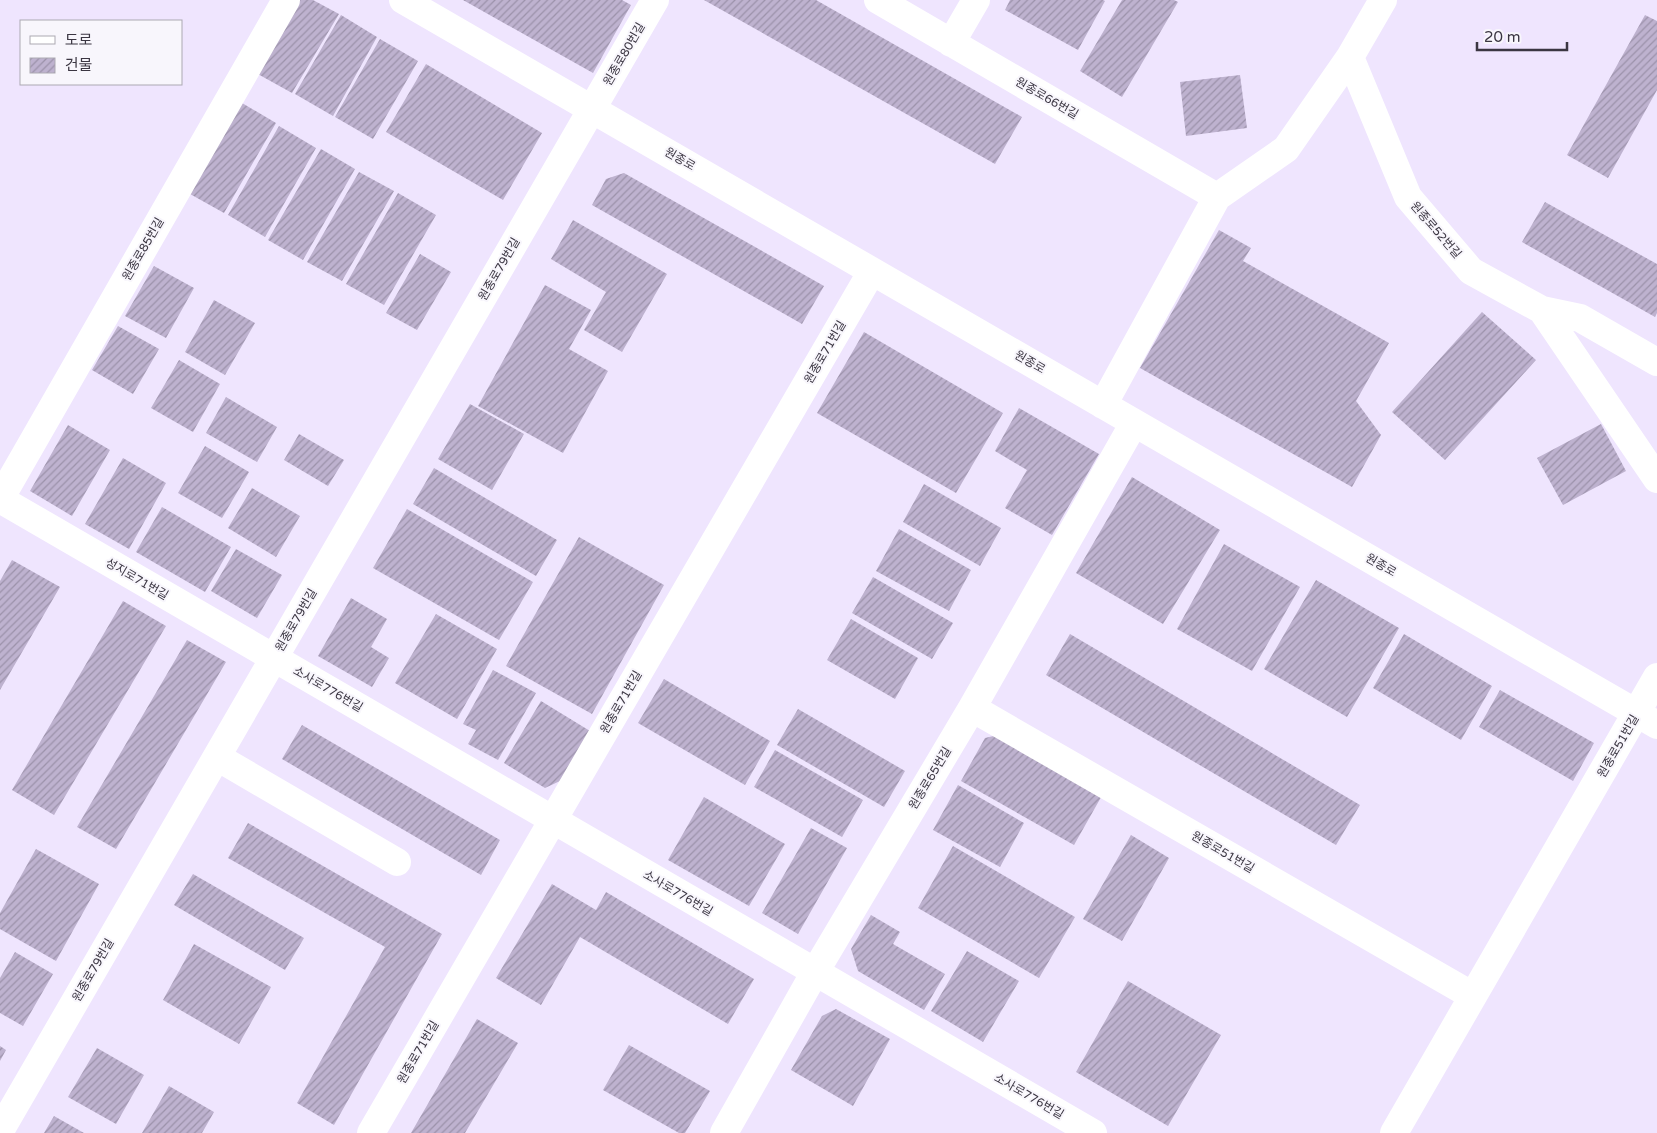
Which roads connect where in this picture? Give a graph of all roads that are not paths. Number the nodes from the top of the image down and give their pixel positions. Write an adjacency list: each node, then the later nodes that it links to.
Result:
1 (286, 0): 17 (street, 원종로85번길)
2 (403, 0): 9 (street, 원종로)
3 (655, 0): 9 (street, 원종로80번길)
4 (878, 0): 7 (street, 원종로66번길)
5 (976, 0): 7 (street)
6 (1383, 0): 8 (street)
7 (951, 43): 10 (street, 원종로66번길)
8 (1350, 58): 10 (street); 12 (street, 원종로52번길)
9 (592, 109): 11 (street, 원종로); 18 (street, 원종로79번길)
10 (1217, 196): 14 (street)
11 (872, 271): 14 (street, 원종로); 23 (street, 원종로71번길)
12 (1542, 310): 13 (street, 원종로52번길); 16 (street, 원종로52번길)
13 (1657, 362)
14 (1103, 405): 15 (street, 원종로)
15 (1134, 423): 20 (street, 원종로65번길); 21 (street, 원종로)
16 (1657, 479)
17 (0, 499): 18 (street, 성지로71번길)
18 (274, 658): 22 (street, 원종로79번길); 23 (street, 소사로776번길)
19 (1657, 677): 21 (street, 원종로51번길)
20 (972, 708): 25 (street, 원종로65번길); 26 (street, 원종로51번길)
21 (1647, 719): 26 (street, 원종로51번길)
22 (217, 757): 24 (street); 27 (street, 원종로79번길)
23 (553, 820): 25 (street, 소사로776번길); 29 (street, 원종로71번길)
24 (398, 862)
25 (815, 972): 28 (street, 소사로776번길); 30 (street, 원종로65번길)
26 (1473, 996): 31 (street, 원종로51번길)
27 (0, 1131)
28 (1085, 1131)
29 (371, 1133)
30 (724, 1133)
31 (1394, 1133)

